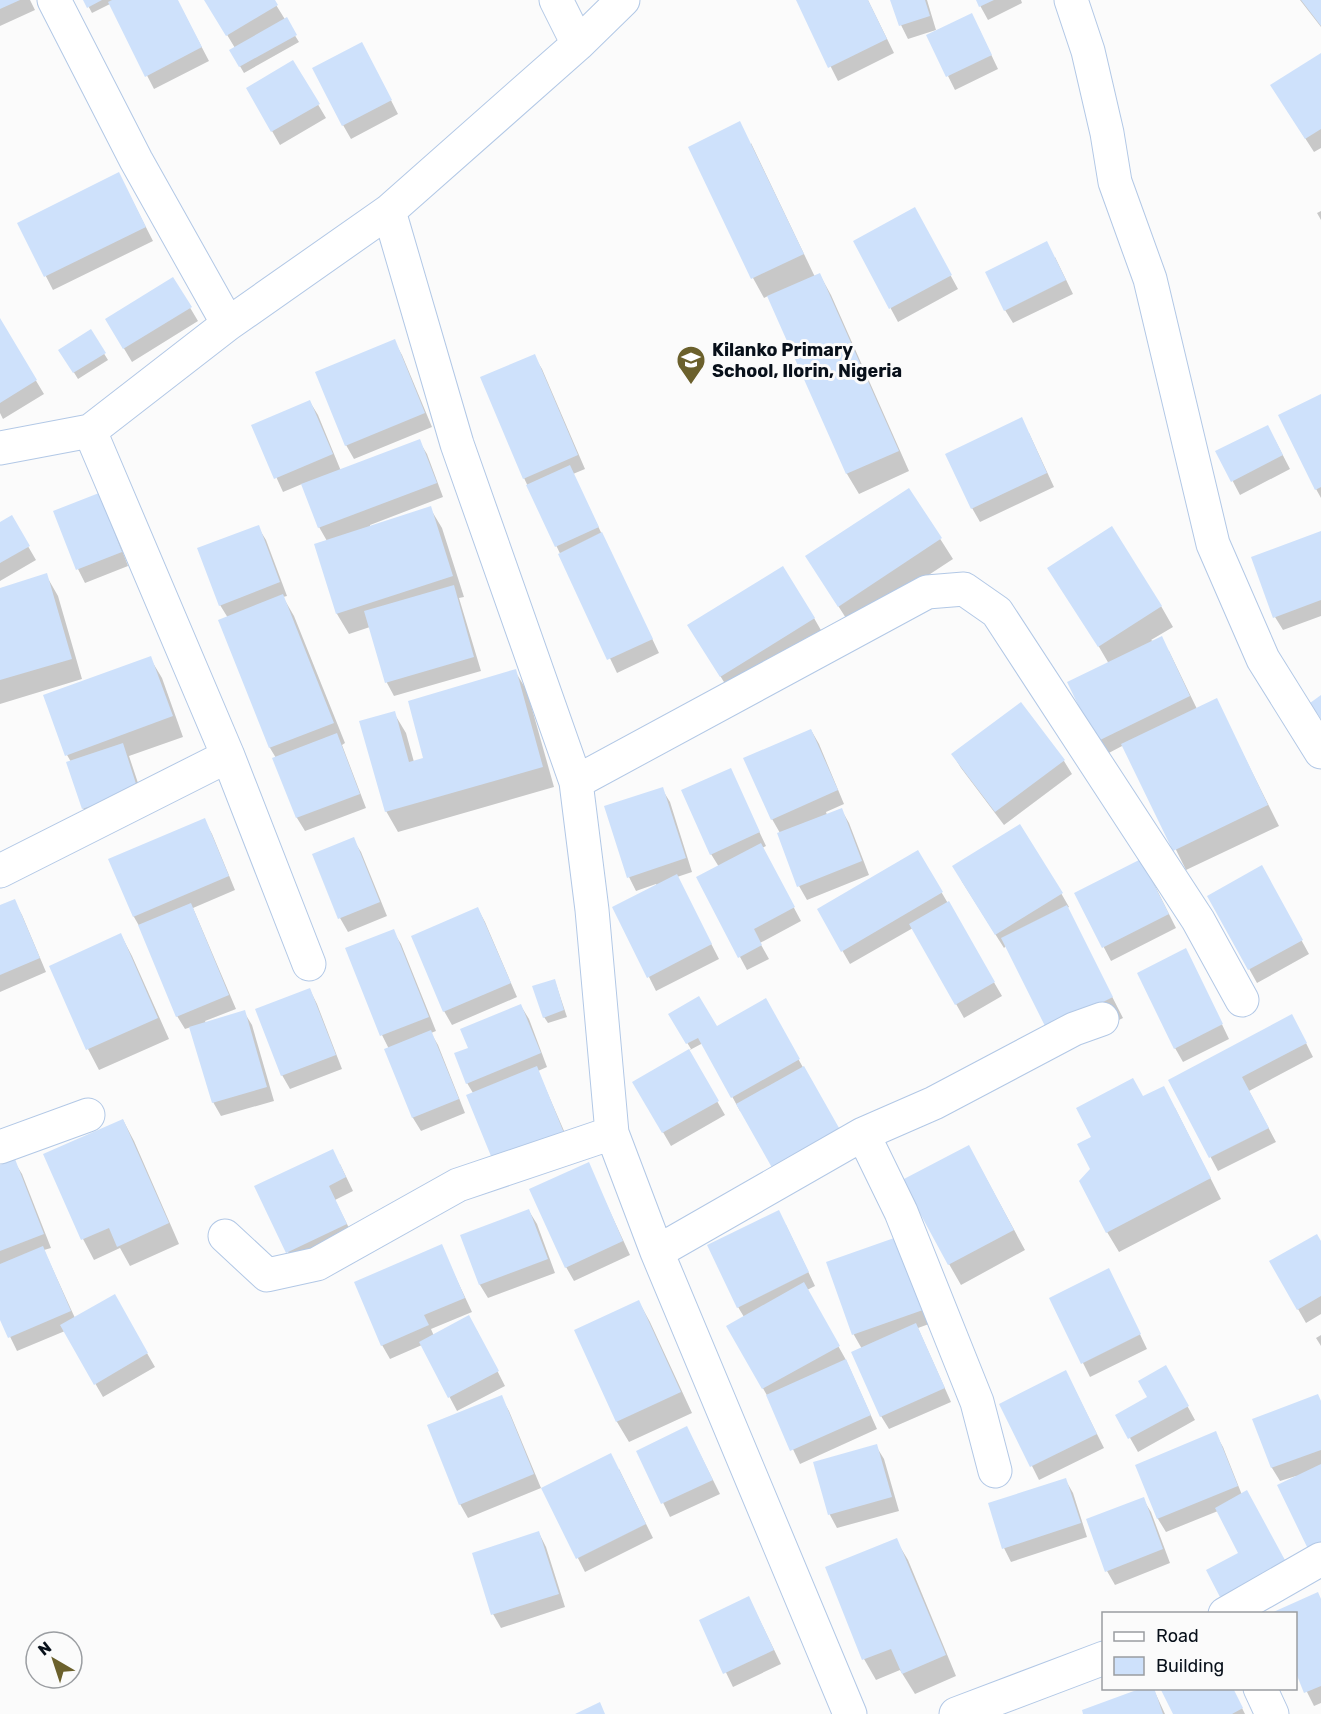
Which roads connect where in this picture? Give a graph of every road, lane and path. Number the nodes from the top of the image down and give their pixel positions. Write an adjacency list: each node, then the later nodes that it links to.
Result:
1 (54, 0): 7 (street)
2 (556, 0): 5 (street)
3 (623, 0): 5 (street)
4 (1071, 0): 10 (street)
5 (578, 44): 6 (street)
6 (389, 211): 7 (street); 12 (street)
7 (228, 324): 8 (street)
8 (90, 431): 9 (street); 11 (street)
9 (0, 448)
10 (1321, 752)
11 (228, 756): 13 (street); 14 (street)
12 (576, 782): 15 (street); 18 (street)
13 (0, 871)
14 (309, 964)
15 (1242, 1000)
16 (1102, 1019): 19 (street)
17 (88, 1115): 20 (street)
18 (612, 1133): 21 (street); 22 (street)
19 (863, 1134): 22 (street); 23 (street)
20 (0, 1147)
21 (225, 1236)
22 (657, 1252): 28 (street)
23 (995, 1471)
24 (1321, 1559): 25 (street)
25 (1228, 1612)
26 (1102, 1659): 29 (street)
27 (1260, 1690): 30 (street)
28 (850, 1714)
29 (956, 1714)
30 (1272, 1714)

